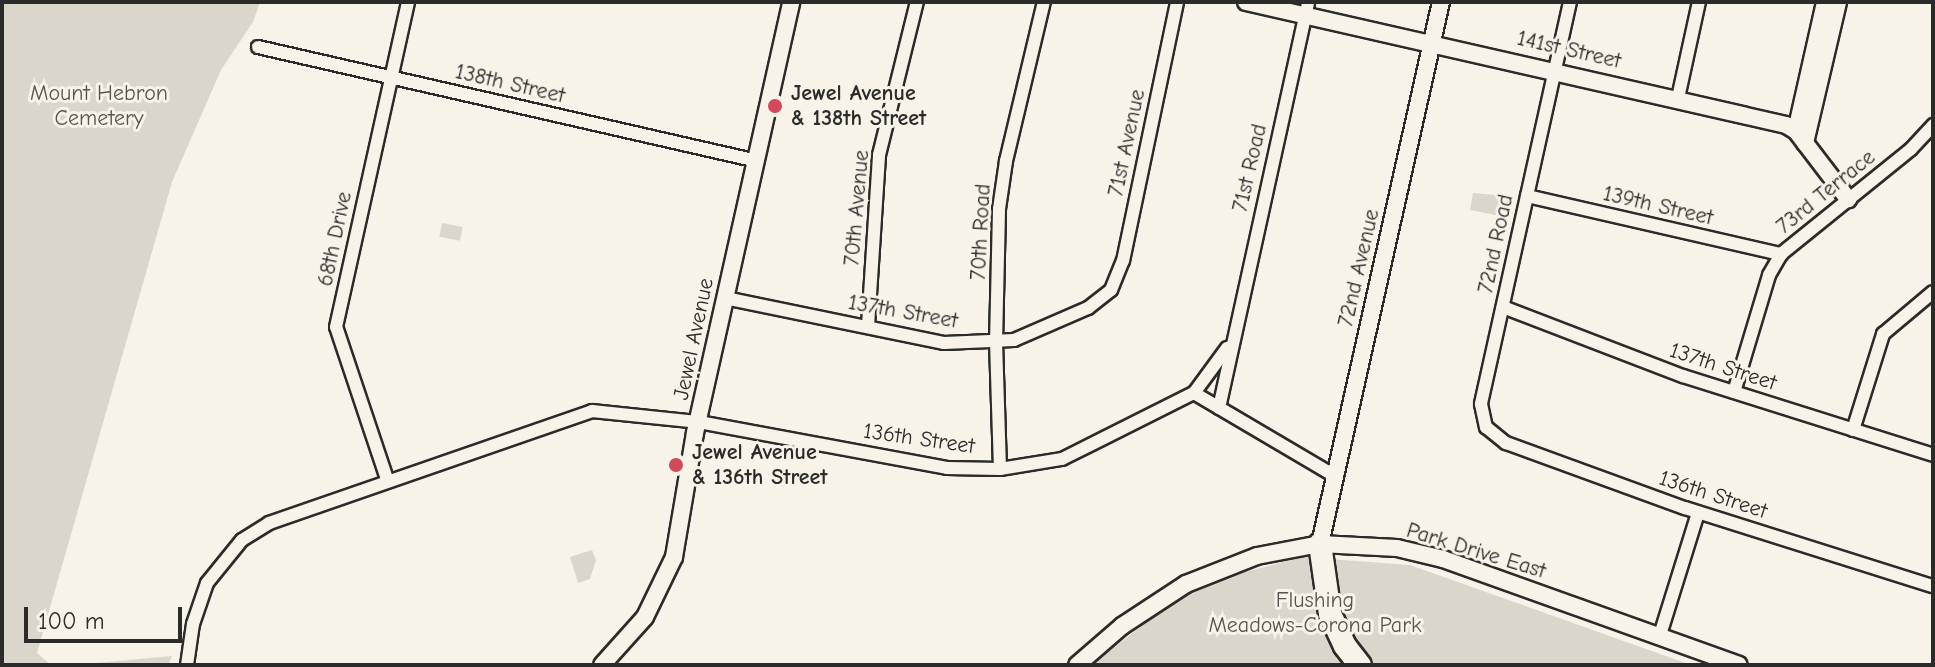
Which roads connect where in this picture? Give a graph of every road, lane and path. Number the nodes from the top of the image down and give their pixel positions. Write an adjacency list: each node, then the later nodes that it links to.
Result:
1 (408, 2): 16 (street, 68th Drive)
2 (791, 2): 20 (street, Jewel Avenue)
3 (917, 2): 28 (street, 70th Avenue)
4 (1044, 2): 29 (street, 70th Road)
5 (1177, 2): 24 (street, 71st Avenue)
6 (1246, 2): 12 (street, 141st Street)
7 (1441, 2): 13 (street, 72nd Avenue)
8 (1570, 2): 15 (street, 72nd Road)
9 (1699, 2): 17 (street)
10 (1825, 2): 19 (street)
11 (1838, 2): 19 (street)
12 (1307, 8): 13 (street, 141st Street); 30 (street, 71st Road)
13 (1432, 42): 15 (street, 141st Street); 39 (street, 72nd Avenue)
14 (258, 47): 16 (street, 138th Street)
15 (1555, 70): 17 (street, 141st Street); 21 (street, 72nd Road)
16 (391, 78): 20 (street, 138th Street); 40 (street, 68th Drive)
17 (1678, 98): 19 (street, 141st Street)
18 (1933, 125): 22 (street, 73rd Terrace)
19 (1800, 137): 22 (street)
20 (753, 160): 26 (street, Jewel Avenue)
21 (1527, 196): 23 (street, 139th Street); 27 (street, 72nd Road)
22 (1848, 199): 23 (street, 73rd Terrace)
23 (1781, 254): 31 (street, 73rd Terrace)
24 (1111, 290): 29 (street, 137th Street)
25 (1933, 292): 36 (street)
26 (725, 298): 28 (street, 137th Street); 34 (street, Jewel Avenue)
27 (1503, 307): 31 (street, 137th Street); 35 (street, 72nd Road)
28 (868, 326): 29 (street, 137th Street)
29 (996, 343): 38 (street, 70th Road)
30 (1231, 343): 32 (street, 71st Road); 33 (street, 71st Road)
31 (1734, 392): 36 (street, 137th Street)
32 (1194, 393): 33 (street); 38 (street, 136th Street)
33 (1219, 408): 39 (street)
34 (699, 422): 38 (street, 136th Street); 40 (street, 136th Street); 46 (street, Jewel Avenue)
35 (1486, 427): 41 (street, 136th Street)
36 (1853, 430): 37 (street, 137th Street)
37 (1933, 455)
38 (1000, 469)
39 (1335, 476): 42 (street, 72nd Avenue)
40 (387, 479): 45 (street, 136th Street)
41 (1698, 513): 43 (street, 136th Street); 44 (street)
42 (1320, 544): 44 (street, Park Drive East); 47 (street, Park Drive East); 48 (highway)
43 (1933, 586)
44 (1660, 635): 49 (street, Park Drive East)
45 (187, 665)
46 (602, 665)
47 (1077, 665)
48 (1360, 665)
49 (1739, 665)

